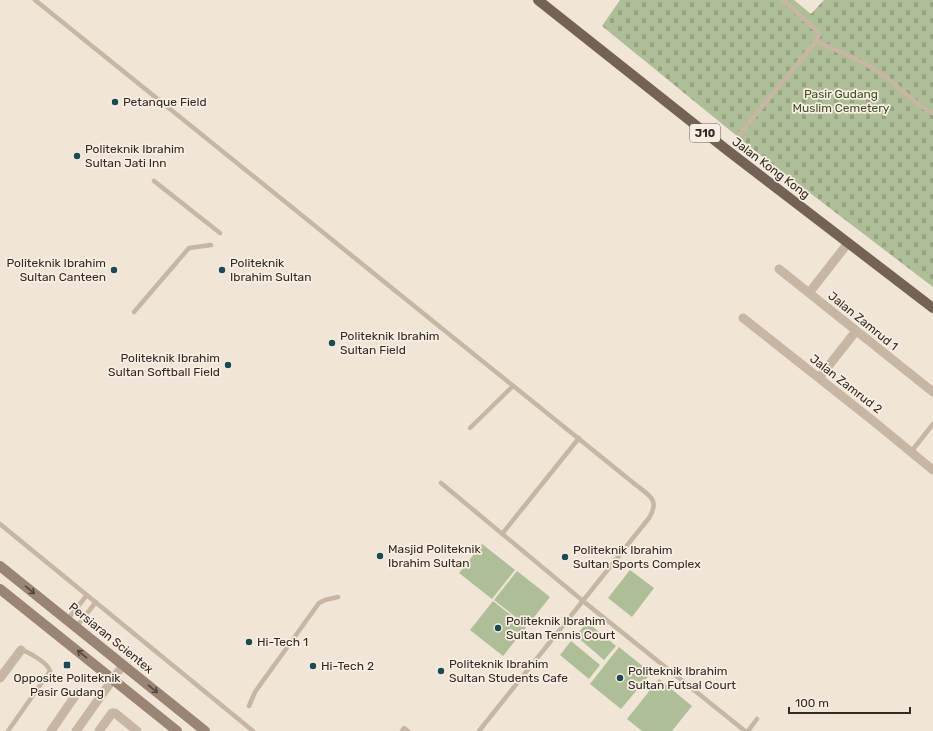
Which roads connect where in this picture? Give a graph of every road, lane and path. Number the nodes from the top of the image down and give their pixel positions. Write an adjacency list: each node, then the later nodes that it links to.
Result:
1 (35, 0): 20 (lane)
2 (538, 0): 5 (main road, Jalan Kong Kong / J10)
3 (547, 0): 5 (main road)
4 (783, 0): 6 (lane)
5 (553, 12): 11 (main road, Jalan Kong Kong / J10)
6 (816, 41): 7 (lane); 8 (lane)
7 (933, 113)
8 (739, 135)
9 (154, 181): 10 (lane)
10 (220, 234)
11 (848, 243): 14 (street); 15 (main road, Jalan Kong Kong / J10)
12 (211, 245): 16 (lane)
13 (779, 269): 14 (street, Jalan Zamrud 1)
14 (810, 293): 18 (street, Jalan Zamrud 1)
15 (933, 308)
16 (134, 312)
17 (743, 318): 19 (street, Jalan Zamrud 2)
18 (856, 331): 19 (street); 21 (street, Jalan Zamrud 1)
19 (819, 378): 25 (street, Jalan Zamrud 2)
20 (513, 386): 23 (lane); 24 (lane)
21 (933, 392)
22 (933, 424): 25 (lane)
23 (470, 428)
24 (578, 438): 29 (lane); 34 (lane)
25 (910, 452): 26 (street, Jalan Zamrud 2)
26 (933, 470)
27 (441, 483): 29 (lane)
28 (0, 524): 32 (lane)
29 (502, 534): 34 (lane)
30 (0, 566): 36 (main road, Persiaran Scientex, one-way to 36)
31 (0, 589): 41 (main road, one-way to 31)
32 (87, 595): 35 (lane); 36 (lane)
33 (338, 597): 43 (lane)
34 (583, 601): 55 (lane); 56 (lane)
35 (96, 602): 37 (lane); 52 (lane)
36 (67, 620): 37 (main road, Persiaran Scientex)
37 (76, 627): 39 (main road, Persiaran Scientex)
38 (20, 650): 40 (street); 45 (lane)
39 (123, 664): 41 (street); 51 (main road, Persiaran Scientex, one-way to 51)
40 (0, 678)
41 (112, 679): 47 (street); 50 (main road)
42 (77, 692): 46 (street)
43 (249, 706)
44 (757, 720): 56 (lane)
45 (8, 731)
46 (51, 731)
47 (76, 731)
48 (99, 731): 49 (street)
49 (137, 731)
50 (177, 731)
51 (206, 731)
52 (253, 731)
53 (402, 731): 54 (lane)
54 (408, 731)
55 (479, 731)
56 (747, 731)

